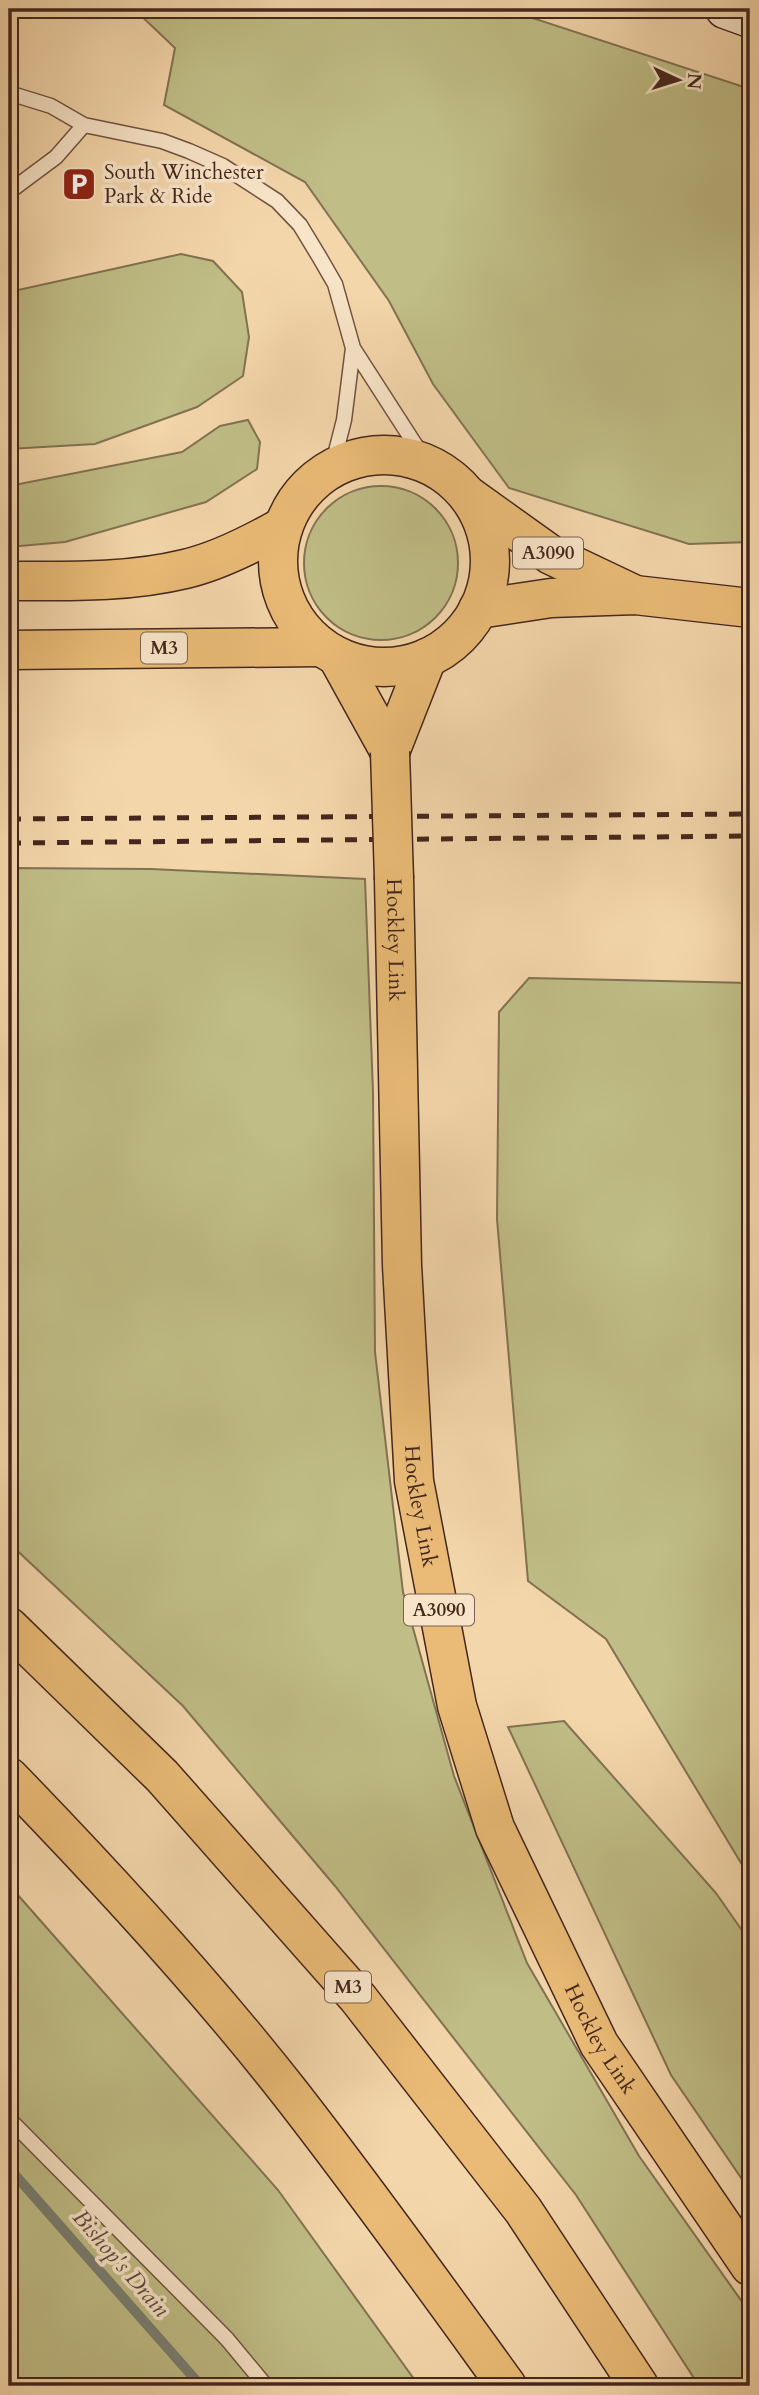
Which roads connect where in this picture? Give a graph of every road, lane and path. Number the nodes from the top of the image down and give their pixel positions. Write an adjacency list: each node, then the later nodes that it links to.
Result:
1 (725, 9): 2 (street)
2 (750, 18)
3 (9, 93): 4 (lane)
4 (84, 125): 5 (lane); 6 (lane)
5 (9, 191)
6 (352, 348): 7 (lane); 8 (lane)
7 (427, 463): 8 (main road); 9 (main road)
8 (332, 467): 10 (main road)
9 (468, 496): 12 (main road, A3090); 14 (main road)
10 (282, 527): 11 (main road); 16 (main road)
11 (9, 581)
12 (635, 595): 13 (main road, A3090); 14 (main road, A3090)
13 (750, 608)
14 (478, 609): 17 (main road)
15 (9, 650): 16 (main road, M3)
16 (329, 652): 17 (main road); 18 (main road, Hockley Link / A3090)
17 (427, 658): 18 (main road, Hockley Link / A3090)
18 (390, 752): 22 (main road, Hockley Link / A3090, bridge)
19 (9, 1628): 25 (main road, M3)
20 (9, 1777): 24 (main road)
21 (9, 2119): 23 (lane)
22 (750, 2266)
23 (267, 2386)
24 (507, 2386)
25 (639, 2386)

